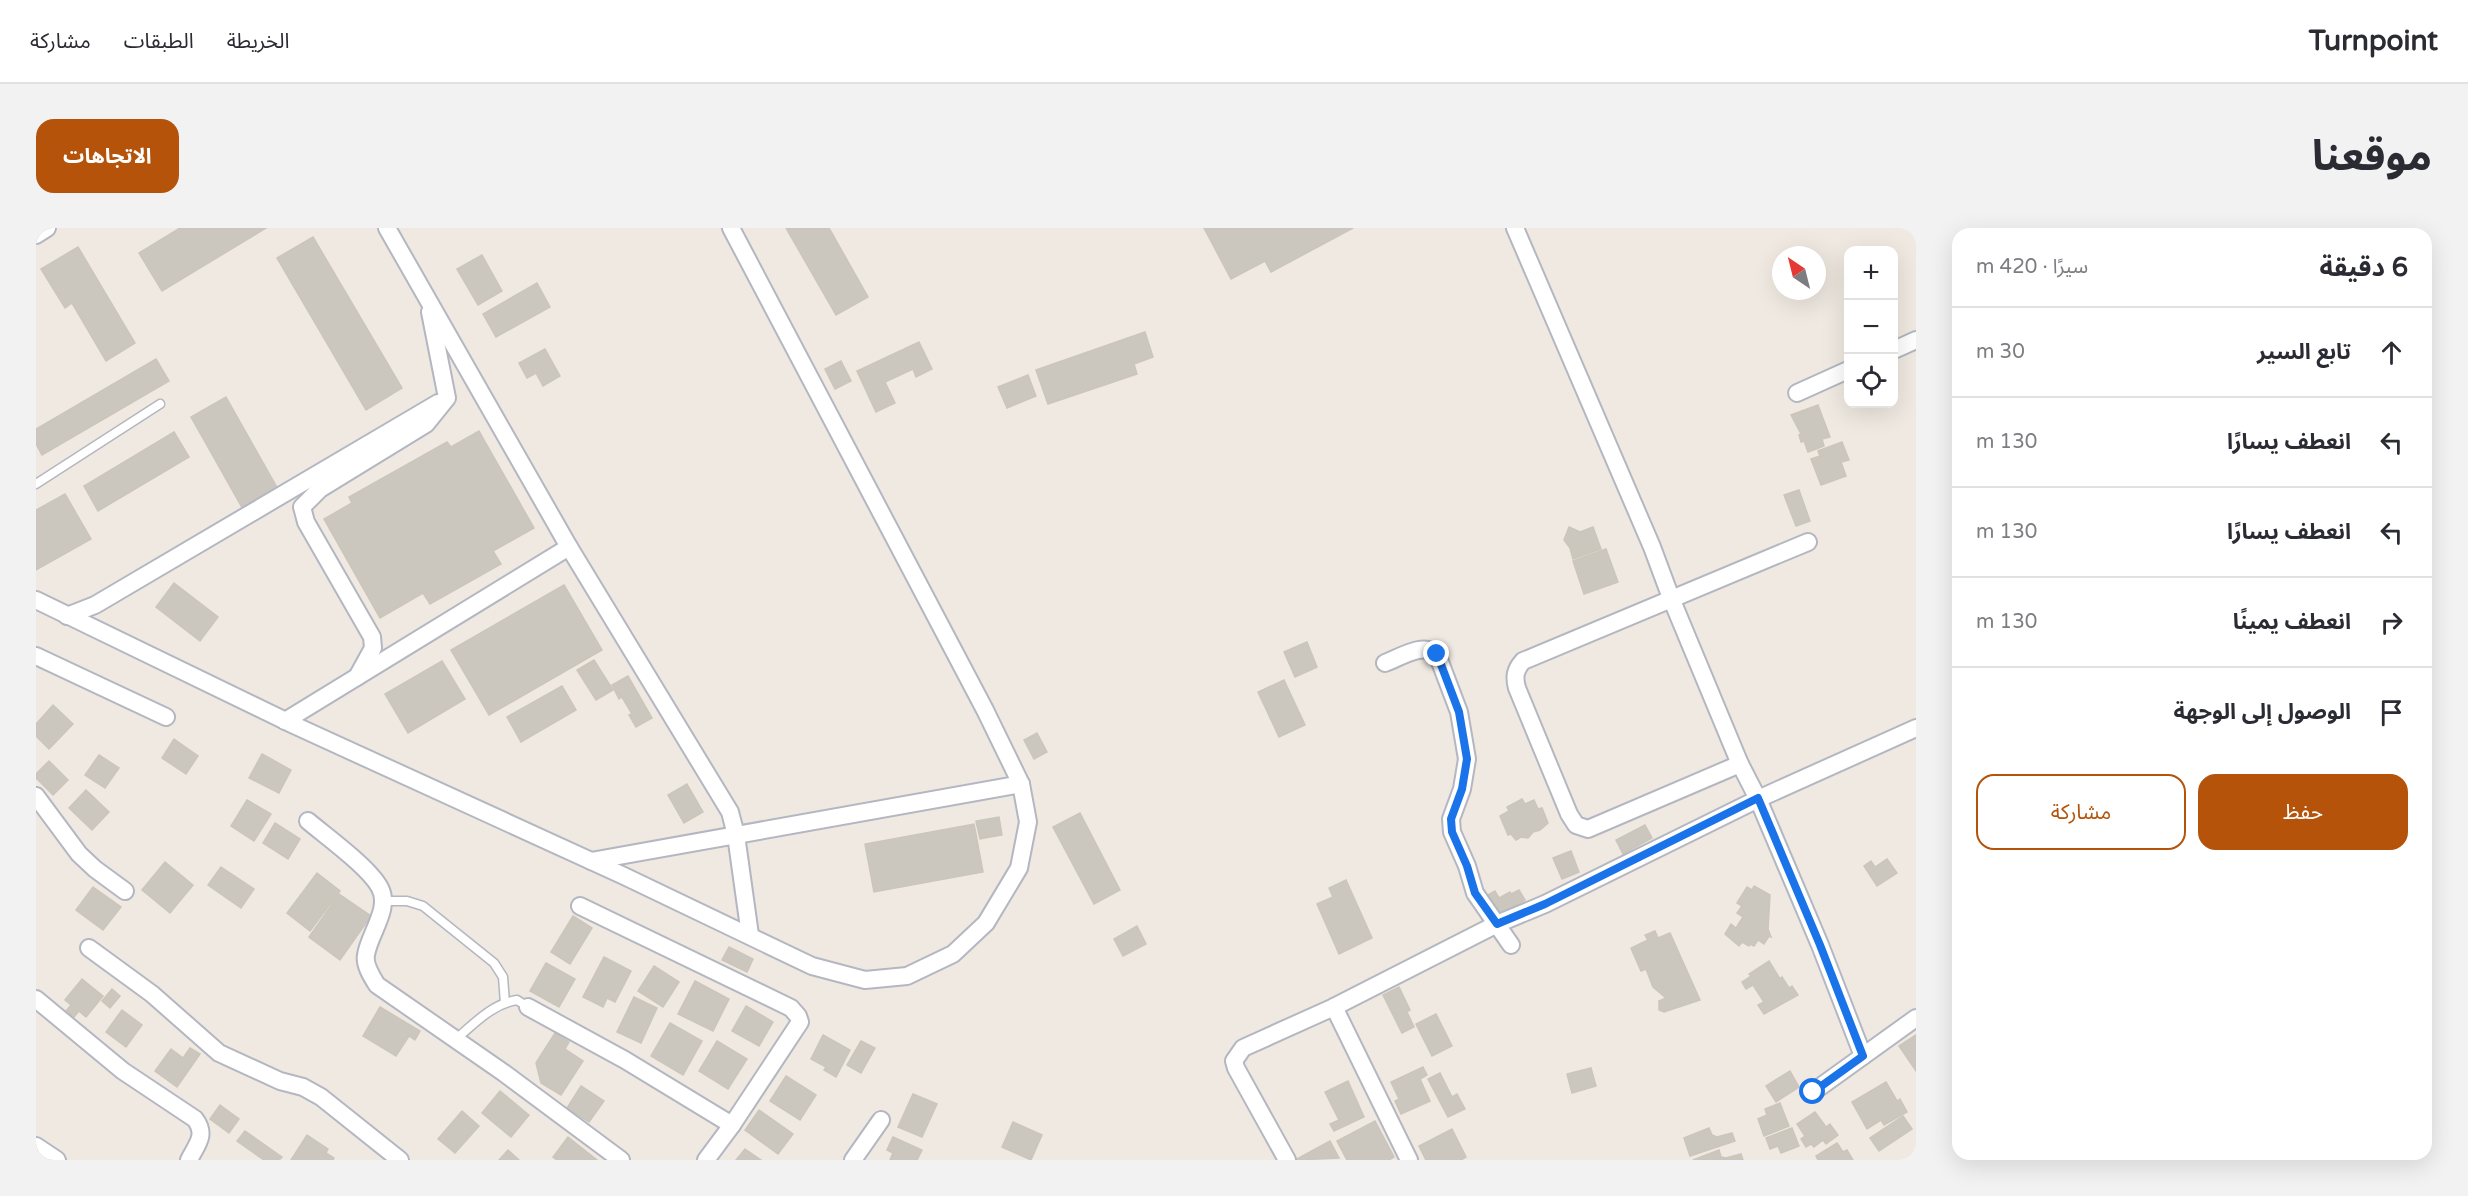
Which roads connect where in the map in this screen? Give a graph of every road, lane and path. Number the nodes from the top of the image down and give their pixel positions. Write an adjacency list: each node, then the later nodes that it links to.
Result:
1 (47, 228): 5 (street)
2 (387, 228): 6 (street)
3 (730, 228): 26 (street)
4 (1515, 228): 16 (street)
5 (36, 234)
6 (426, 296): 11 (street); 15 (street)
7 (1916, 340): 8 (street)
8 (1898, 348)
9 (1844, 372): 10 (street)
10 (1797, 393)
11 (447, 398): 18 (street); 21 (street)
12 (160, 404): 13 (lane)
13 (36, 484)
14 (1808, 542): 16 (street)
15 (570, 547): 21 (street); 30 (street)
16 (1671, 598): 25 (street); 25 (street)
17 (36, 600): 18 (street)
18 (67, 616): 23 (street)
19 (36, 656): 22 (street)
20 (1385, 663): 35 (street)
21 (357, 677): 23 (street)
22 (166, 717)
23 (285, 721): 31 (street)
24 (1916, 729): 28 (street)
25 (1740, 764): 28 (street)
26 (1021, 784): 30 (street); 36 (street)
27 (36, 796): 32 (street)
28 (1758, 798): 35 (street); 45 (street)
29 (309, 821): 33 (street)
30 (736, 835): 31 (street); 36 (street)
31 (591, 861): 36 (street)
32 (125, 891)
33 (383, 901): 40 (lane); 44 (street)
34 (580, 906): 48 (street)
35 (1497, 924): 37 (street); 42 (street)
36 (750, 936)
37 (1511, 945)
38 (89, 948): 52 (street)
39 (36, 999): 51 (street)
40 (505, 1003): 41 (lane); 44 (lane)
41 (528, 1007): 48 (street)
42 (1334, 1007): 56 (street); 57 (street)
43 (1916, 1018): 45 (street)
44 (456, 1039): 53 (street)
45 (1863, 1056): 46 (street)
46 (1813, 1092)
47 (881, 1120): 55 (street)
48 (732, 1125): 54 (street)
49 (36, 1146): 50 (street)
50 (57, 1160)
51 (189, 1160)
52 (400, 1160)
53 (621, 1160)
54 (705, 1160)
55 (854, 1160)
56 (1287, 1160)
57 (1409, 1160)

